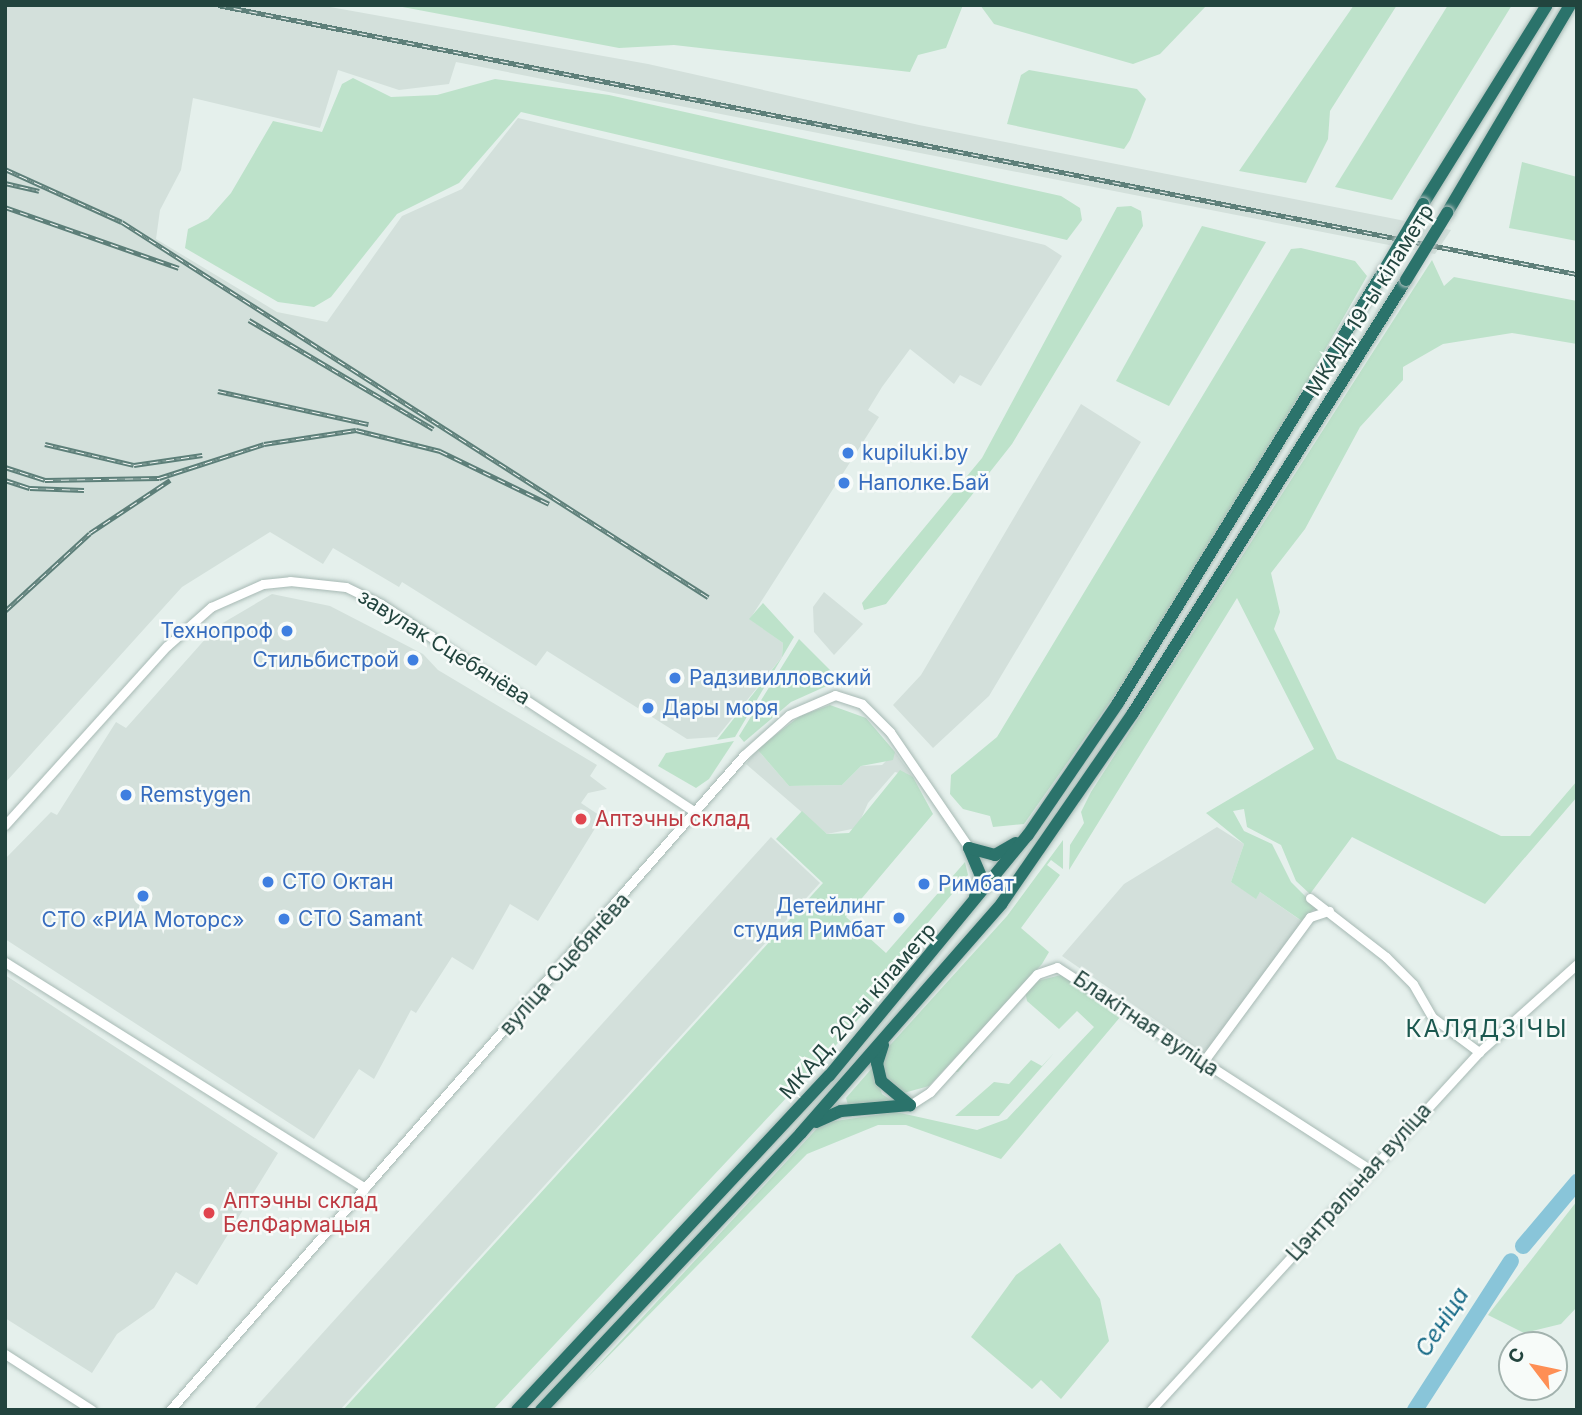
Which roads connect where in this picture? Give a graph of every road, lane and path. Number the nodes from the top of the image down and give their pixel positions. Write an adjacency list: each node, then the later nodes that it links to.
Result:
1 (1547, 5): 3 (highway, МКАД, 19-ы кіламетр, bridge)
2 (1570, 5): 4 (highway, МКАД, 19-ы кіламетр, bridge)
3 (1183, 601): 7 (highway, МКАД, 20-ы кіламетр)
4 (1198, 611): 14 (highway, МКАД, 20-ы кіламетр)
5 (697, 813): 6 (street, завулак Сцебянёва); 8 (street, вуліца Сцебянёва); 20 (street, вуліца Сцебянёва)
6 (5, 825)
7 (1028, 835): 8 (highway); 11 (highway, МКАД, 20-ы кіламетр)
8 (969, 848): 11 (highway)
9 (1310, 898): 10 (street)
10 (1331, 911): 15 (street); 16 (street)
11 (965, 918): 24 (highway, МКАД, 20-ы кіламетр)
12 (5, 962): 20 (street)
13 (1577, 964): 15 (street, Цэнтральная вуліца)
14 (886, 1037): 17 (highway); 18 (highway, МКАД, 20-ы кіламетр)
15 (1479, 1052): 19 (street, Цэнтральная вуліца)
16 (1203, 1062): 17 (street, Блакітная вуліца); 19 (street, Блакітная вуліца)
17 (911, 1105): 18 (highway)
18 (801, 1133): 25 (highway, МКАД, 20-ы кіламетр)
19 (1371, 1170): 26 (street, Цэнтральная вуліца)
20 (365, 1188): 23 (street, вуліца Сцебянёва)
21 (5, 1354): 22 (street)
22 (92, 1410)
23 (170, 1410)
24 (517, 1410)
25 (541, 1410)
26 (1151, 1410)

